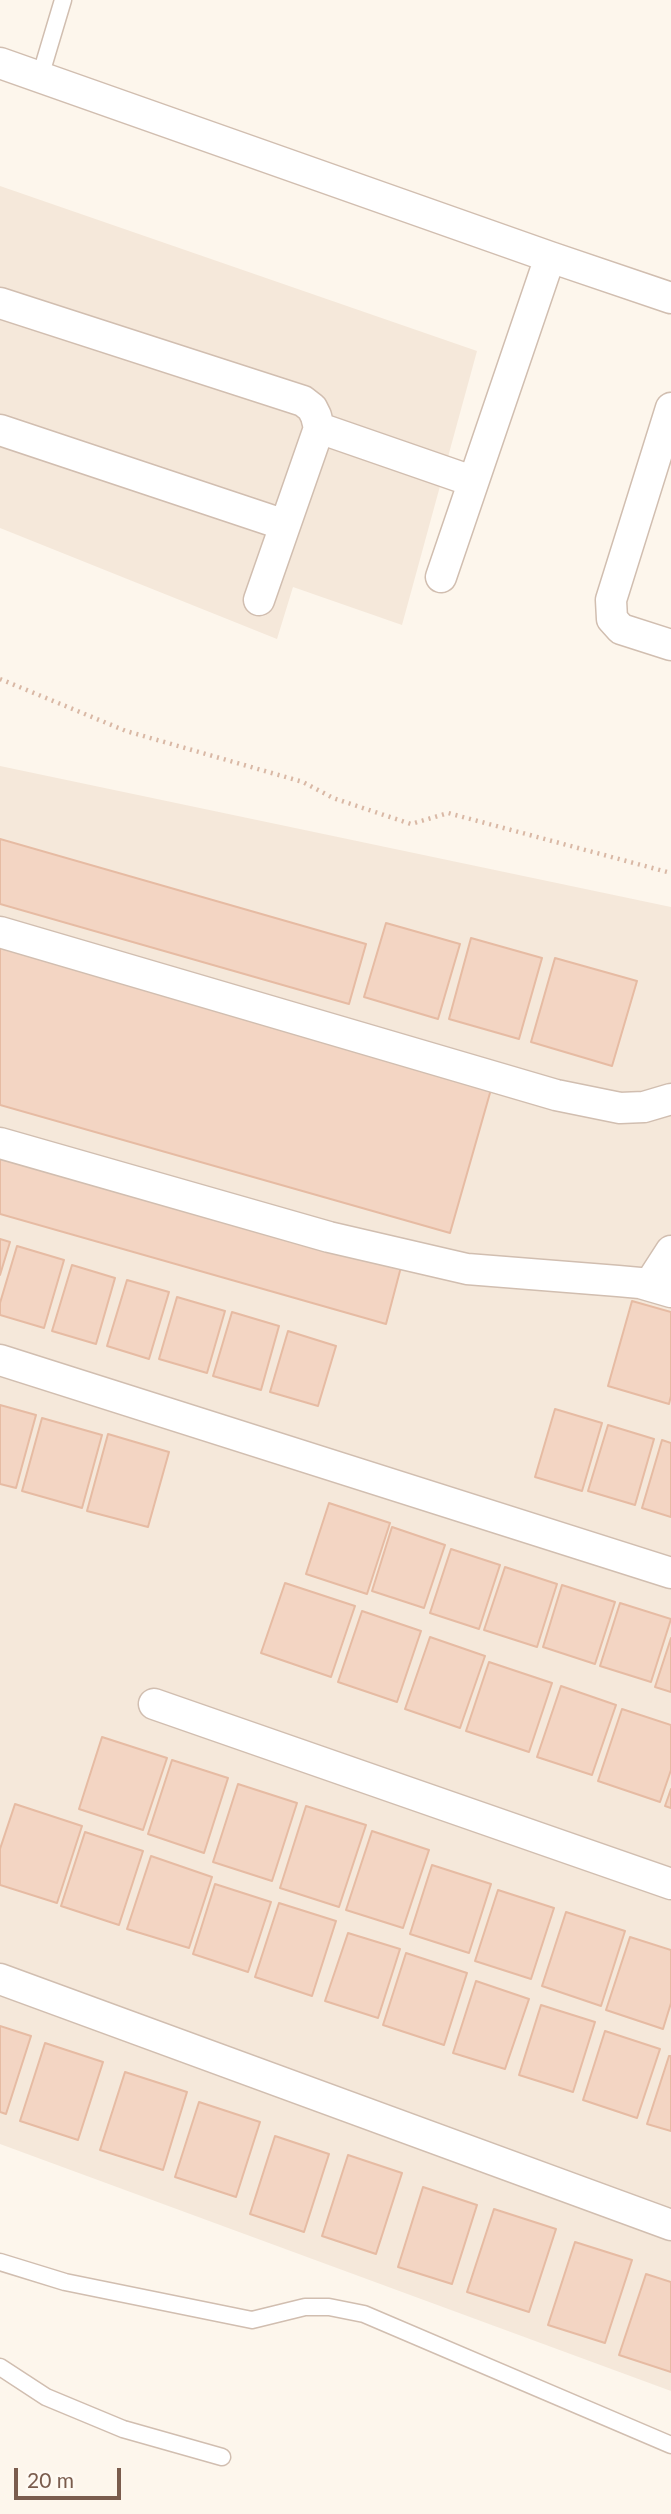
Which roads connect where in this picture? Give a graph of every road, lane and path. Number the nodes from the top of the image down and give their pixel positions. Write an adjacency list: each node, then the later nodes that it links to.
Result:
1 (63, 0): 3 (lane)
2 (0, 63): 3 (street)
3 (40, 77): 4 (street)
4 (550, 257): 5 (street); 10 (street)
5 (671, 298)
6 (0, 303): 8 (street)
7 (671, 408): 14 (street)
8 (318, 428): 10 (street); 11 (street)
9 (0, 430): 11 (street)
10 (472, 481): 12 (street)
11 (285, 525): 13 (street)
12 (441, 577)
13 (259, 600)
14 (671, 645)
15 (0, 679): 16 (path)
16 (671, 873)
17 (0, 932): 18 (street)
18 (671, 1100)
19 (0, 1143): 21 (street)
20 (671, 1251): 21 (street)
21 (660, 1289)
22 (0, 1360): 23 (street)
23 (671, 1573)
24 (154, 1704): 25 (street)
25 (671, 1884)
26 (0, 1979): 27 (street)
27 (671, 2225)
28 (0, 2262): 30 (lane)
29 (0, 2367): 31 (lane)
30 (671, 2445)
31 (222, 2457)

